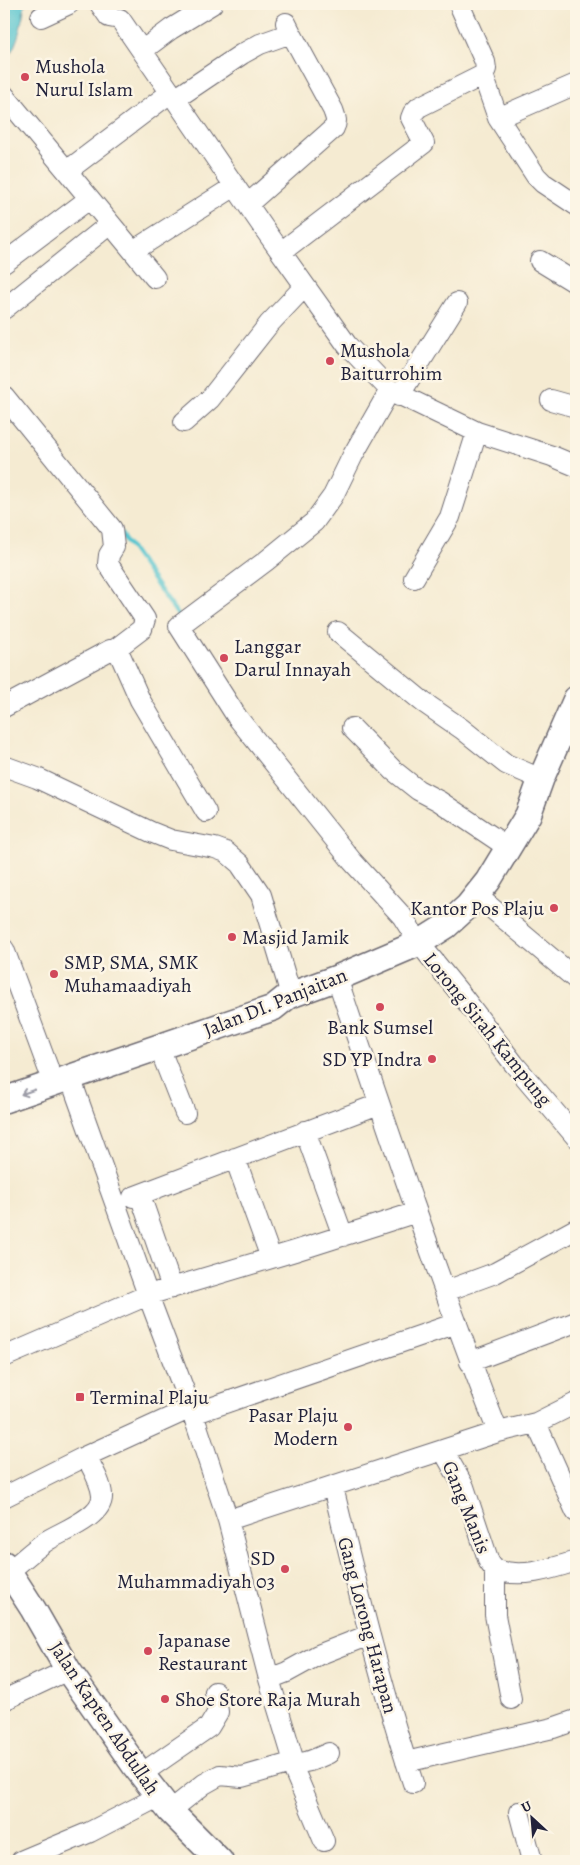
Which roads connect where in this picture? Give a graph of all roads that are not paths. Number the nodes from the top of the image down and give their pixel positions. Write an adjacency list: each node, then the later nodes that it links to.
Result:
1 (69, 4): 5 (street)
2 (212, 4): 6 (street)
3 (459, 4): 7 (street)
4 (111, 8): 6 (street)
5 (41, 17)
6 (142, 50): 10 (street)
7 (483, 75): 11 (street); 19 (street)
8 (576, 84): 11 (street)
9 (4, 95): 12 (street)
10 (173, 96): 12 (street); 13 (street); 15 (street)
11 (498, 118): 16 (street)
12 (67, 171): 14 (street)
13 (235, 186): 15 (street); 18 (street)
14 (88, 199): 17 (street); 21 (street)
15 (248, 204): 19 (street)
16 (576, 205)
17 (110, 224): 18 (street); 26 (street)
18 (132, 251): 22 (street)
19 (281, 252): 24 (street)
20 (540, 261): 23 (street)
21 (4, 263)
22 (155, 278)
23 (576, 283)
24 (305, 286): 27 (street); 31 (street)
25 (458, 303): 27 (street)
26 (4, 309)
27 (394, 393): 32 (street); 45 (street, Lorong Sirah Kampung)
28 (4, 396): 36 (street)
29 (551, 400): 30 (street)
30 (576, 407)
31 (184, 422)
32 (477, 432): 33 (street); 34 (street)
33 (576, 466)
34 (414, 578)
35 (338, 632): 41 (street)
36 (116, 648): 38 (street); 42 (street)
37 (576, 699): 41 (main road, Jalan DI. Panjaitan)
38 (4, 708)
39 (352, 728): 43 (street)
40 (4, 766): 49 (street)
41 (541, 779): 43 (main road, Jalan DI. Panjaitan)
42 (206, 812)
43 (509, 848): 44 (main road, Jalan DI. Panjaitan)
44 (476, 895): 45 (main road, Jalan DI. Panjaitan); 48 (street)
45 (419, 943): 47 (main road, Jalan DI. Panjaitan); 57 (street, Lorong Sirah Kampung)
46 (4, 949): 51 (street)
47 (337, 978): 49 (main road, Jalan DI. Panjaitan); 54 (street)
48 (576, 979)
49 (290, 995): 50 (main road, Jalan DI. Panjaitan); 51 (main road)
50 (159, 1047): 51 (main road, Jalan DI. Panjaitan); 55 (street)
51 (59, 1072): 52 (main road); 53 (main road, Jalan DI. Panjaitan, one-way to 53); 65 (street)
52 (4, 1082)
53 (4, 1100)
54 (379, 1104): 56 (street); 59 (street)
55 (185, 1114)
56 (305, 1132): 58 (street); 61 (street)
57 (576, 1137)
58 (235, 1158): 62 (street); 63 (street)
59 (417, 1212): 61 (street); 64 (street)
60 (576, 1229): 64 (street)
61 (343, 1236): 62 (street)
62 (272, 1258): 63 (street)
63 (172, 1288): 65 (street)
64 (446, 1291): 67 (street)
65 (148, 1295): 68 (street); 71 (street)
66 (576, 1322): 69 (street)
67 (457, 1323): 69 (street); 71 (street)
68 (4, 1357)
69 (470, 1362): 73 (street)
70 (576, 1403): 72 (street)
71 (192, 1411): 75 (street); 79 (street)
72 (536, 1423): 73 (street); 78 (street)
73 (498, 1432): 74 (street)
74 (444, 1450): 76 (street); 82 (street, Gang Manis)
75 (86, 1456): 77 (street); 81 (street)
76 (333, 1487): 79 (street); 83 (street, Gang Lorong Harapan)
77 (4, 1498)
78 (576, 1512)
79 (228, 1520): 85 (street)
80 (576, 1561): 82 (street, Gang Manis)
81 (6, 1568): 84 (main road, Jalan Kapten Abdullah)
82 (495, 1570): 87 (street)
83 (370, 1636): 85 (street); 92 (street, Gang Lorong Harapan)
84 (68, 1670): 88 (street); 93 (main road, Jalan Kapten Abdullah)
85 (269, 1679): 91 (street)
86 (215, 1692): 93 (street)
87 (511, 1699)
88 (4, 1700)
89 (576, 1720): 92 (street)
90 (329, 1753): 91 (street)
91 (291, 1762): 95 (street); 97 (street)
92 (406, 1762): 94 (street, Gang Lorong Harapan)
93 (141, 1774): 95 (main road, Jalan Kapten Abdullah)
94 (413, 1783)
95 (164, 1804): 98 (main road, Jalan Kapten Abdullah); 99 (street)
96 (519, 1812): 100 (street)
97 (324, 1842)
98 (213, 1860)
99 (21, 1861)
100 (532, 1861)

